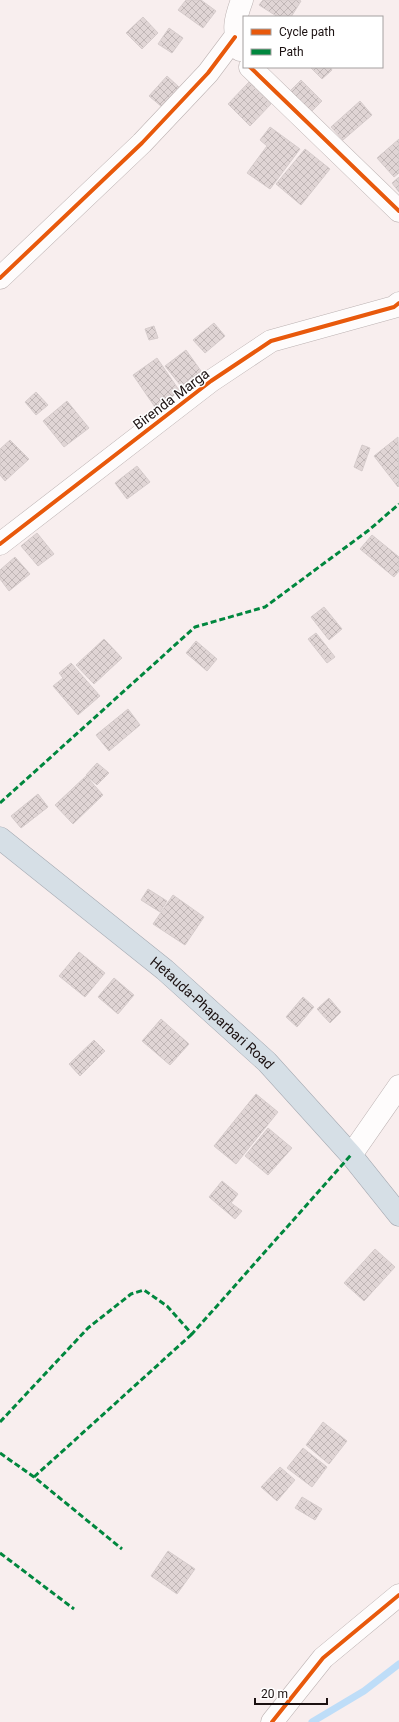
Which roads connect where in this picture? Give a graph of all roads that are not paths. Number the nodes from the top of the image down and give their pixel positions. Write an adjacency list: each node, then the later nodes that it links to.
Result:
1 (242, 0): 2 (street)
2 (235, 37): 3 (street); 6 (street)
3 (243, 56)
4 (251, 68): 5 (street)
5 (399, 211)
6 (0, 278)
7 (399, 303): 8 (street, Birenda Marga)
8 (0, 544)
9 (0, 838): 11 (highway, Hetauda-Phaparbari Road)
10 (399, 1086): 11 (street)
11 (351, 1155): 12 (highway, Hetauda-Phaparbari Road)
12 (399, 1215)
13 (399, 1595): 14 (street)
14 (272, 1722)

